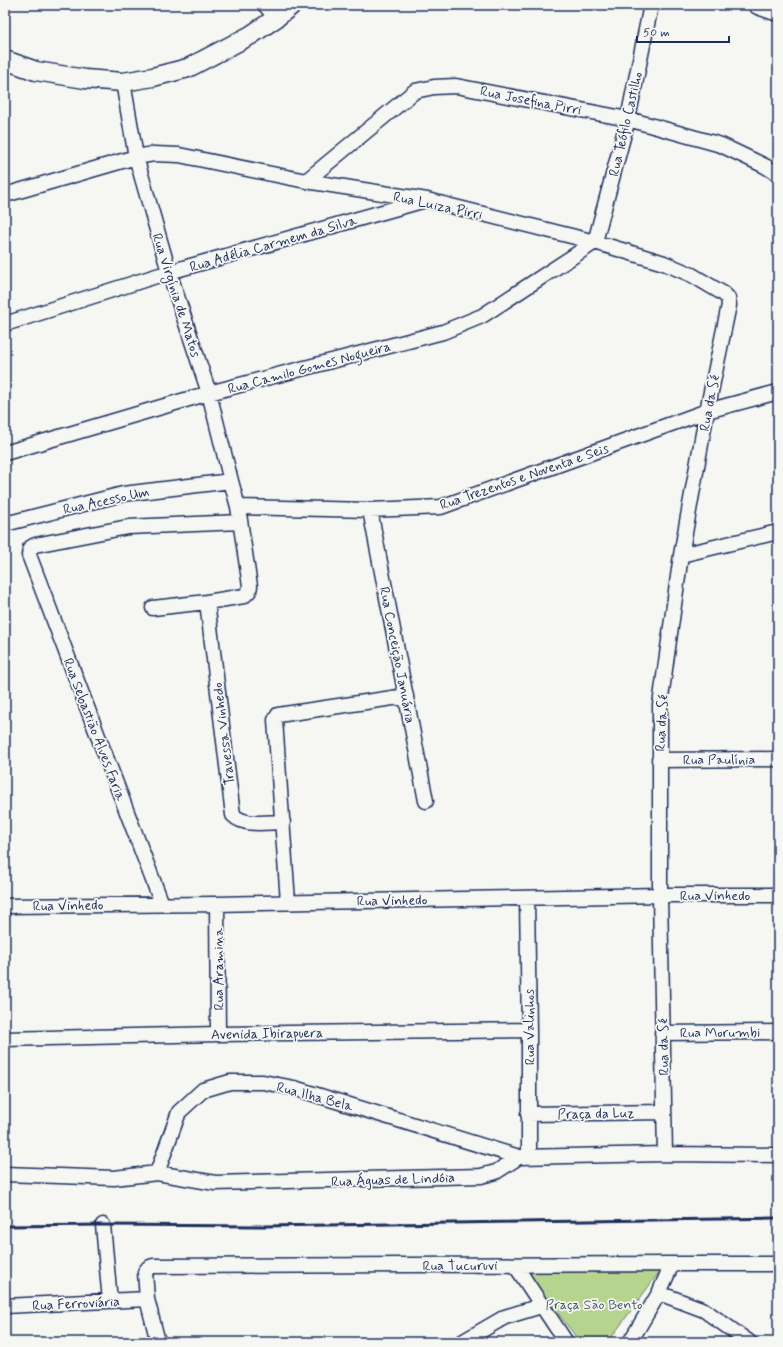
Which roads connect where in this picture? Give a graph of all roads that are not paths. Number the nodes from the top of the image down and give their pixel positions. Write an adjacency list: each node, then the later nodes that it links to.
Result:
1 (292, 5): 4 (street)
2 (651, 5): 8 (street, Rua Teófilo Castilho)
3 (758, 5): 5 (street)
4 (270, 12): 7 (street)
5 (778, 12)
6 (5, 60): 7 (street)
7 (123, 82): 9 (street, Rua Virgínia de Matos)
8 (628, 119): 10 (street, Rua Josefina Pirri); 11 (street, Rua Josefina Pirri); 14 (street, Rua Teófilo Castilho)
9 (136, 157): 11 (street, Rua Luiza Pirri); 12 (street, Rua Luiza Pirri); 15 (street, Rua Virgínia de Matos)
10 (778, 174)
11 (306, 181): 13 (street, Rua Luiza Pirri)
12 (5, 195)
13 (427, 200): 14 (street, Rua Luiza Pirri); 15 (street, Rua Adélia Carmem da Silva)
14 (595, 242): 16 (street, Rua Luiza Pirri); 19 (street, Rua Camilo Gomes Nogueira)
15 (169, 272): 17 (street, Rua Adélia Carmem da Silva); 19 (street, Rua Virgínia de Matos)
16 (728, 298): 20 (street, Rua da Sé)
17 (5, 324)
18 (778, 392): 20 (street, Rua Trezentos e Noventa e Seis)
19 (209, 394): 21 (street, Rua Camilo Gomes Nogueira); 22 (street, Rua Virgínia de Matos)
20 (707, 411): 24 (street, Rua Trezentos e Noventa e Seis); 28 (street, Rua da Sé)
21 (5, 453)
22 (231, 482): 23 (street, Rua Virgínia de Matos); 26 (street, Rua Acesso Um)
23 (238, 507): 24 (street, Rua Trezentos e Noventa e Seis); 25 (street)
24 (370, 510): 31 (street, Rua Conceição Januária)
25 (240, 522): 29 (street); 40 (street, Rua Sebastião Alves Faria)
26 (5, 524)
27 (778, 532): 28 (street)
28 (681, 555): 33 (street, Rua da Sé)
29 (207, 602): 30 (street); 35 (street, Travessa Vinhedo)
30 (152, 608)
31 (406, 696): 34 (street, Rua Conceição Januária); 35 (street)
32 (778, 759): 33 (street, Rua Paulínia)
33 (659, 760): 36 (street, Rua da Sé)
34 (426, 801)
35 (283, 822): 39 (street)
36 (660, 895): 37 (street, Rua Vinhedo); 38 (street, Rua Vinhedo); 45 (street, Rua da Sé)
37 (778, 895)
38 (527, 898): 39 (street, Rua Vinhedo); 43 (street, Rua Valinhos)
39 (288, 902): 41 (street, Rua Vinhedo)
40 (162, 904): 41 (street, Rua Vinhedo); 42 (street, Rua Vinhedo)
41 (217, 904): 46 (street, Rua Aramina)
42 (5, 906)
43 (529, 1030): 46 (street, Avenida Ibirapuera); 49 (street, Rua Valinhos)
44 (778, 1032): 45 (street, Rua Morumbi)
45 (662, 1033): 48 (street, Rua da Sé)
46 (218, 1034): 47 (street, Avenida Ibirapuera)
47 (5, 1039)
48 (664, 1112): 49 (street, Praça da Luz); 50 (street, Rua da Sé)
49 (528, 1114): 52 (street, Rua Valinhos)
50 (665, 1154): 51 (street); 52 (street)
51 (778, 1155)
52 (524, 1157): 53 (street, Rua Águas de Lindóia); 53 (street, Rua Ilha Bela)
53 (157, 1173): 54 (street, Rua Águas de Lindóia)
54 (5, 1174)
55 (103, 1225): 61 (street)
56 (672, 1264): 57 (street, Rua Tucuruvi); 58 (street, Rua Tucuruvi); 59 (street)
57 (778, 1264)
58 (515, 1265): 60 (street, Rua Tucuruvi); 63 (street)
59 (659, 1294): 67 (street); 68 (street)
60 (147, 1299): 61 (street, Rua Ferroviária); 64 (street)
61 (110, 1301): 62 (street, Rua Ferroviária)
62 (5, 1306)
63 (541, 1306): 65 (street); 66 (street)
64 (158, 1342)
65 (462, 1342)
66 (566, 1342)
67 (630, 1342)
68 (749, 1342)

